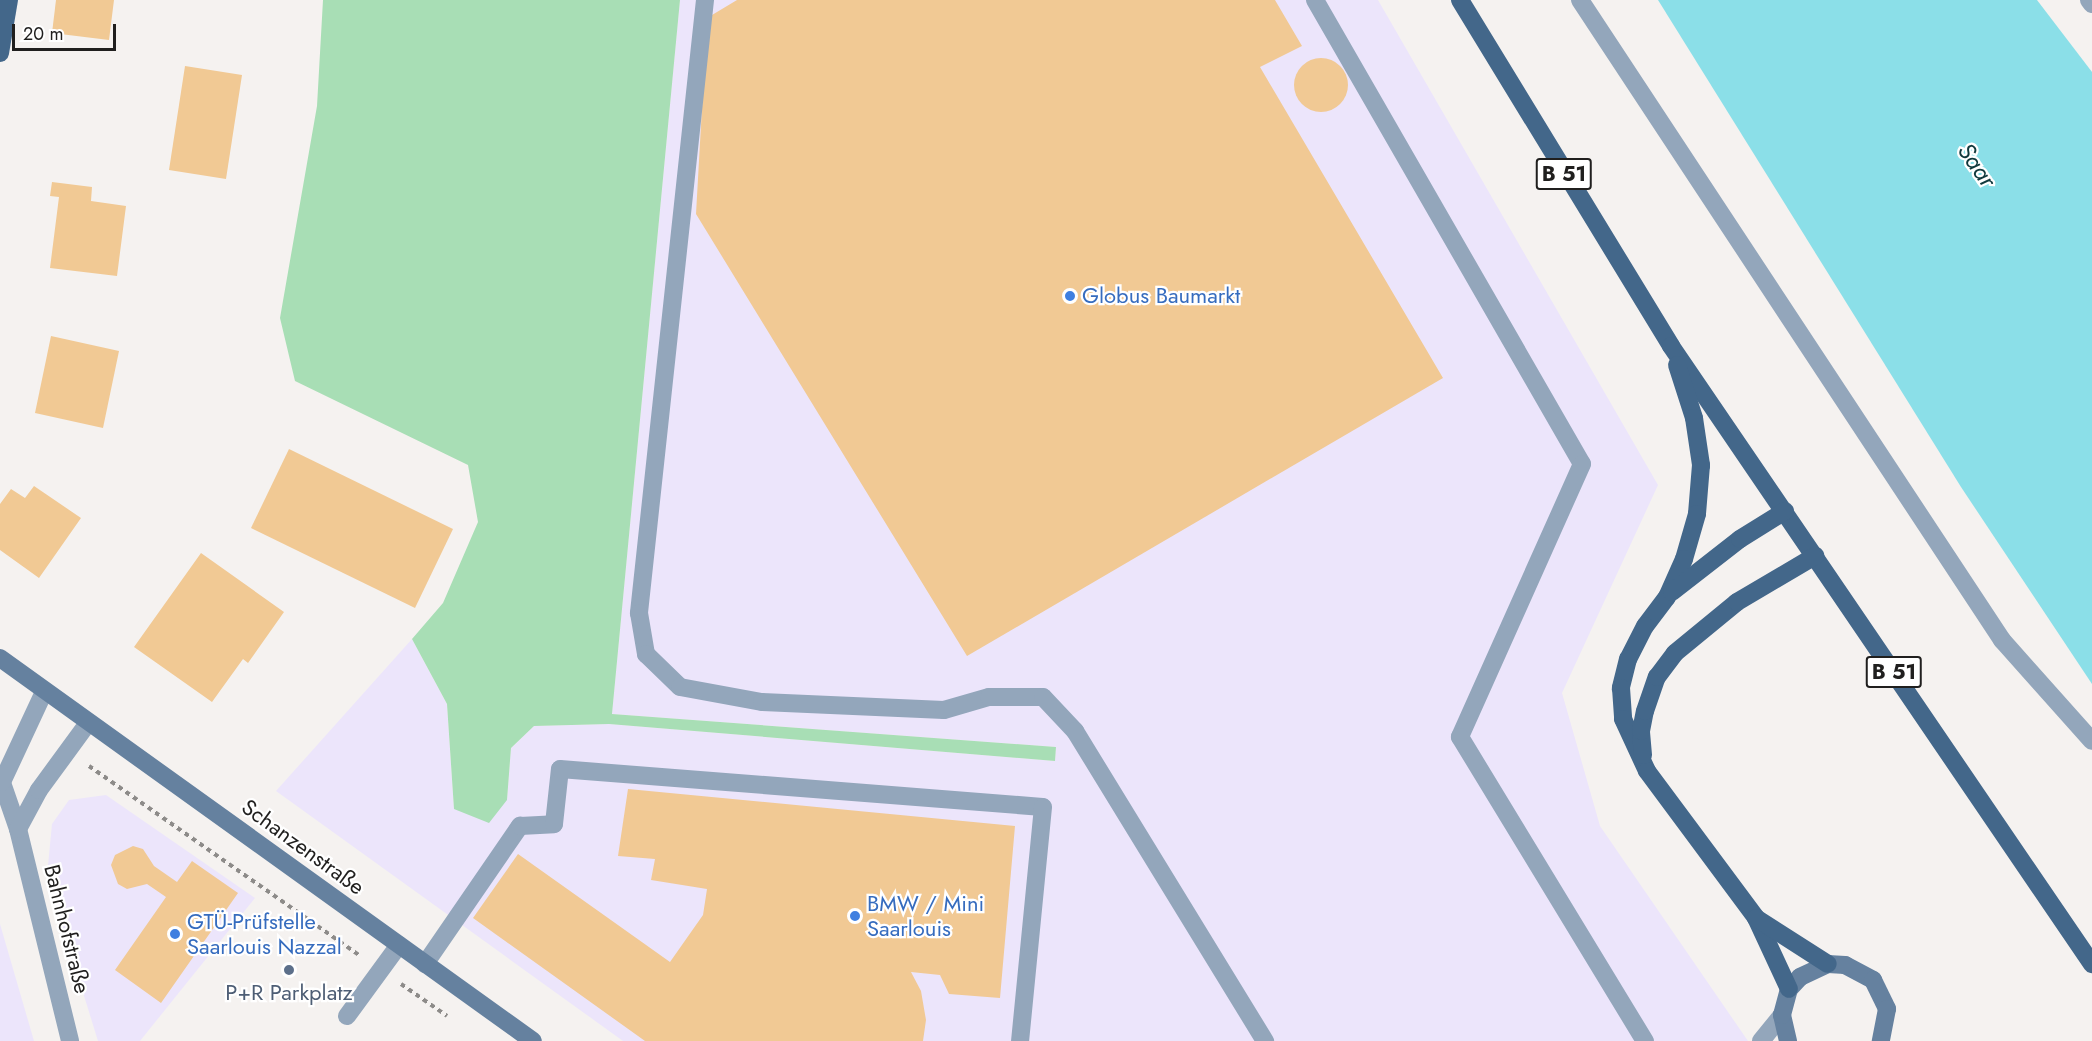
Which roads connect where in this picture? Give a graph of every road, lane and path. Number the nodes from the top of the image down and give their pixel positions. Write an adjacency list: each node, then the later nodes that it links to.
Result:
1 (9, 0): 8 (main road)
2 (705, 0): 34 (street)
3 (1315, 0): 35 (street)
4 (1460, 0): 9 (main road, B 51)
5 (1580, 0): 16 (street)
6 (2089, 0): 7 (street)
7 (2092, 4)
8 (0, 53)
9 (1671, 346): 10 (main road, B 51); 12 (main road)
10 (1785, 511): 11 (main road, B 51); 12 (main road)
11 (1815, 556): 18 (main road); 25 (main road, B 51)
12 (1666, 597): 18 (main road)
13 (0, 658): 14 (street)
14 (44, 692): 15 (street, Schanzenstraße); 19 (street, Bahnhofstraße)
15 (88, 723): 17 (street); 22 (street, Schanzenstraße)
16 (2092, 741)
17 (67, 751): 20 (street); 26 (path)
18 (1647, 771): 21 (main road)
19 (1, 779): 20 (street, Bahnhofstraße)
20 (18, 829): 32 (street, Bahnhofstraße)
21 (1756, 918): 24 (main road); 27 (main road)
22 (399, 945): 23 (street, Schanzenstraße); 26 (street)
23 (425, 964): 31 (street, Schanzenstraße); 33 (street)
24 (1828, 964): 27 (street); 38 (street)
25 (2092, 964)
26 (381, 970): 29 (street); 30 (path)
27 (1789, 989): 28 (street)
28 (1782, 1015): 36 (street); 37 (street)
29 (347, 1016)
30 (456, 1022)
31 (522, 1038)
32 (70, 1041)
33 (1020, 1041)
34 (1265, 1041)
35 (1645, 1041)
36 (1761, 1041)
37 (1788, 1041)
38 (1881, 1041)

